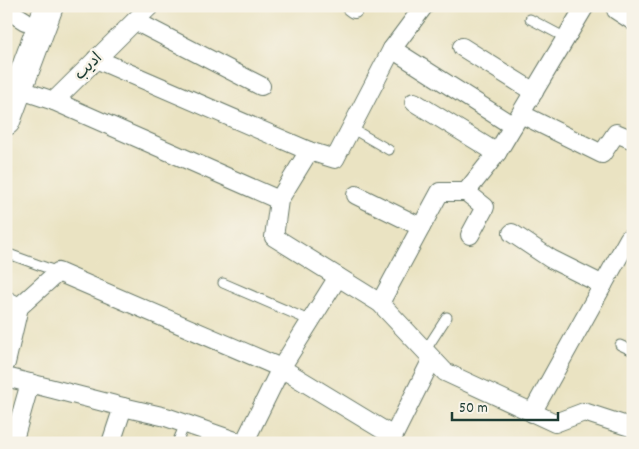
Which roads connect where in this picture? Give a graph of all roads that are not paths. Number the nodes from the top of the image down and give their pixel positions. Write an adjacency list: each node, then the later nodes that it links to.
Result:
1 (49, 6): 14 (main road)
2 (150, 6): 8 (street, ادیب)
3 (424, 6): 12 (street)
4 (585, 6): 10 (street)
5 (615, 8): 9 (street)
6 (21, 12): 14 (main road)
7 (530, 18): 10 (lane)
8 (135, 21): 13 (street, ادیب); 15 (street)
9 (633, 21)
10 (566, 38): 16 (street)
11 (462, 47): 16 (street)
12 (392, 49): 19 (street); 21 (street)
13 (96, 59): 17 (street, ادیب); 24 (street)
14 (12, 81): 17 (street); 20 (main road)
15 (262, 86)
16 (534, 92): 19 (street)
17 (54, 101): 28 (street)
18 (414, 102): 25 (street)
19 (517, 120): 22 (street); 25 (street)
20 (6, 121)
21 (351, 128): 23 (lane); 24 (street)
22 (633, 140)
23 (389, 150)
24 (309, 151): 28 (street)
25 (497, 154): 26 (street)
26 (466, 192): 29 (street); 31 (street)
27 (356, 195): 29 (street)
28 (279, 200): 35 (street)
29 (421, 227): 38 (street)
30 (512, 233): 37 (street)
31 (470, 235)
32 (629, 238): 37 (street)
33 (6, 253): 34 (lane)
34 (58, 272): 39 (street); 46 (street)
35 (338, 277): 38 (street); 41 (street)
36 (223, 283): 41 (lane)
37 (603, 285): 50 (street)
38 (380, 303): 44 (street)
39 (12, 304): 45 (street)
40 (447, 317): 44 (lane)
41 (311, 320): 46 (street)
42 (620, 345): 43 (lane)
43 (633, 351)
44 (429, 355): 50 (street); 53 (street)
45 (6, 363)
46 (282, 368): 53 (street); 57 (street)
47 (6, 376): 48 (street)
48 (30, 383): 49 (street); 54 (street)
49 (123, 407): 51 (street); 55 (street)
50 (532, 413): 52 (street)
51 (185, 424): 56 (lane); 57 (street)
52 (633, 428)
53 (391, 439)
54 (13, 443)
55 (111, 443)
56 (177, 443)
57 (242, 443)

